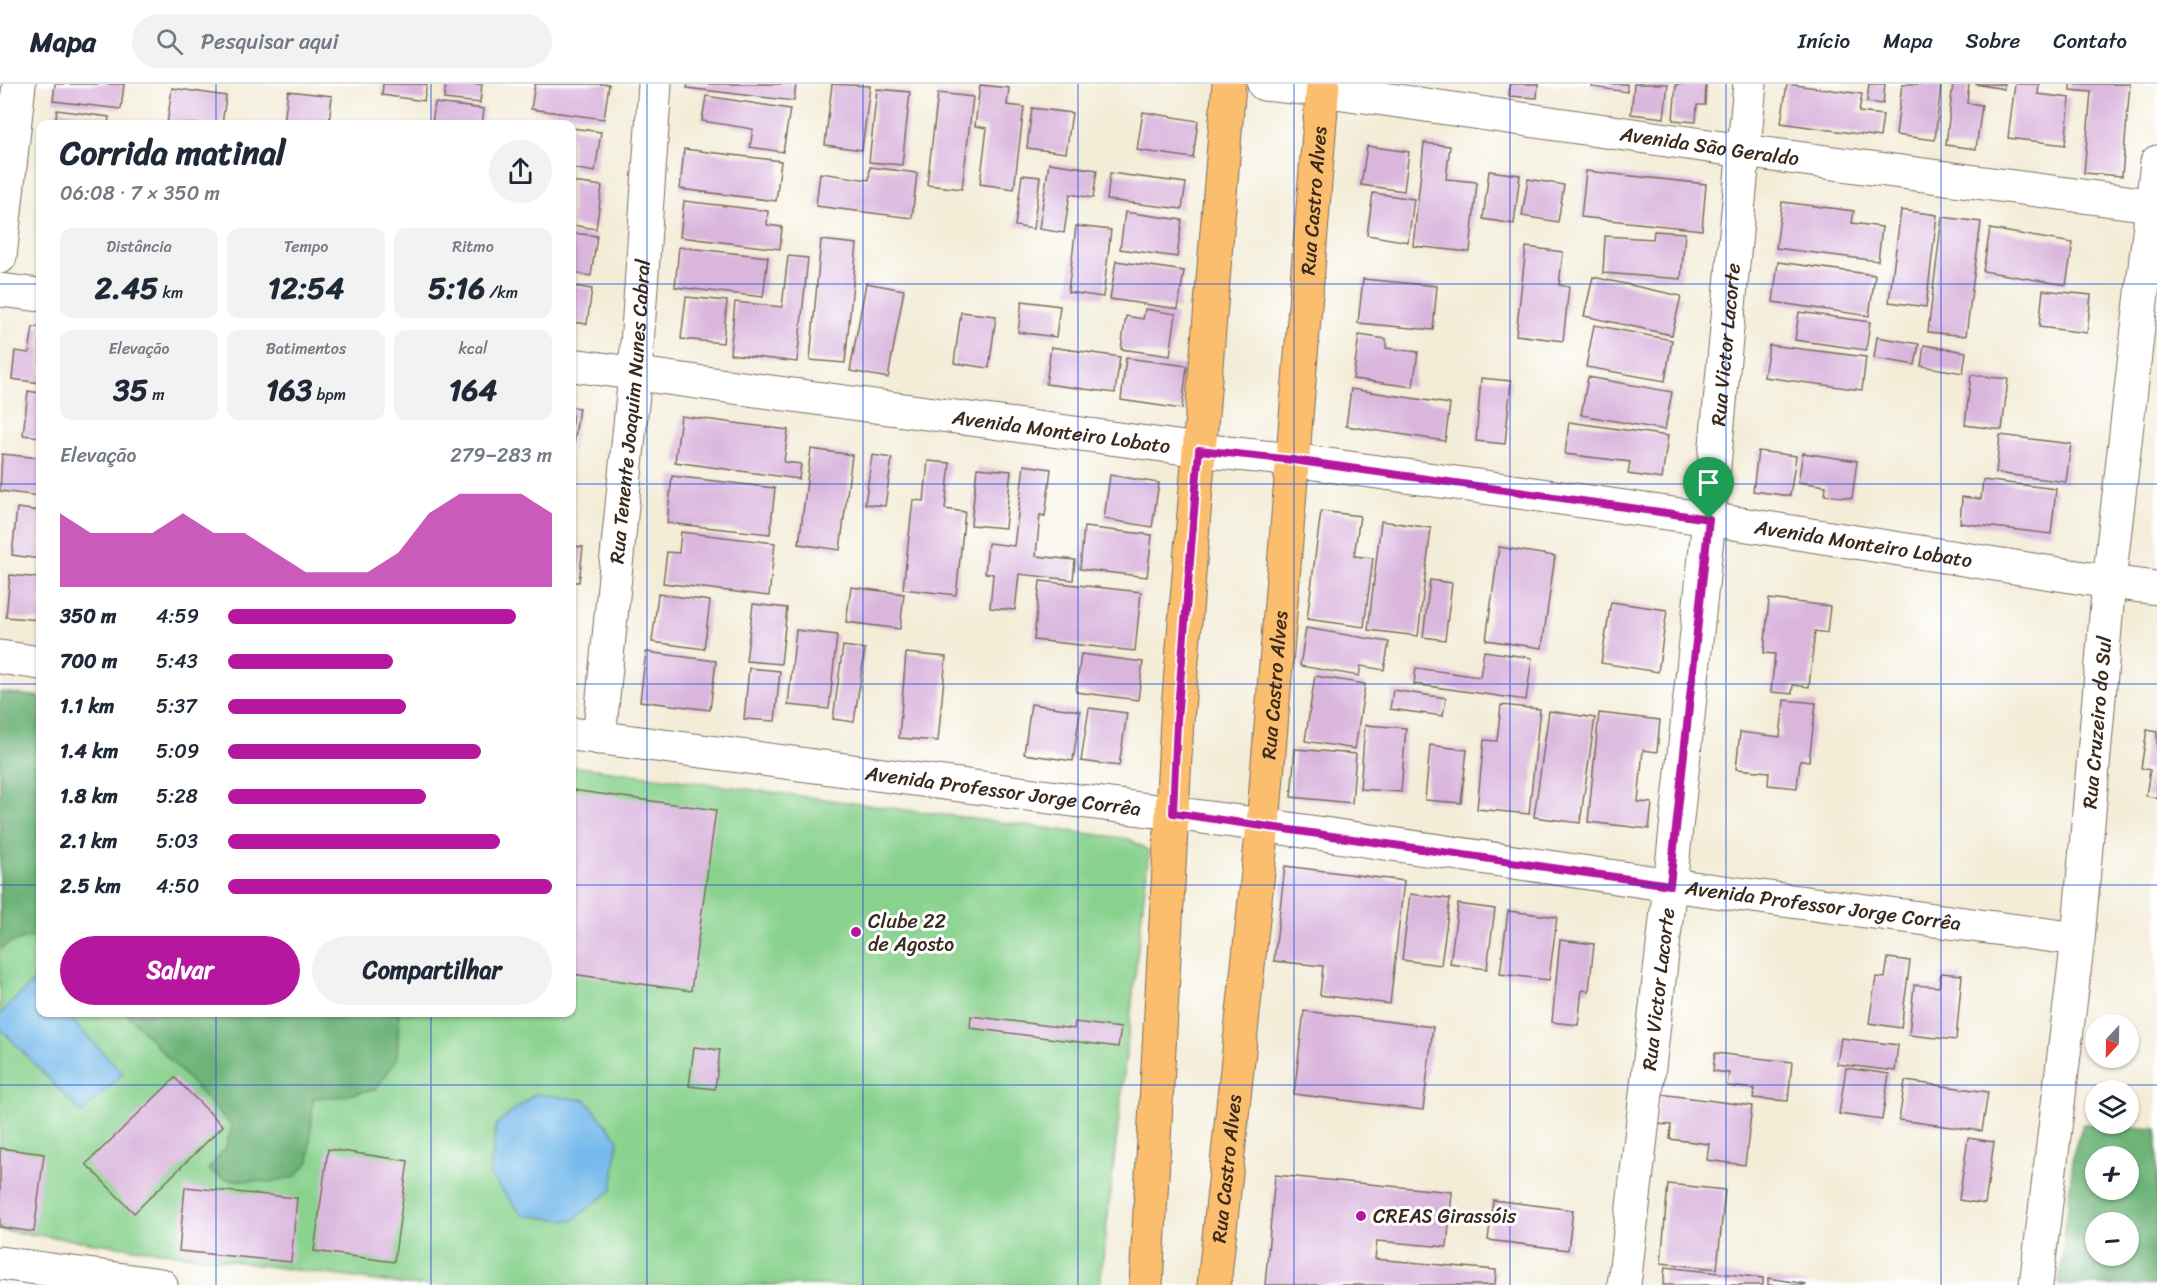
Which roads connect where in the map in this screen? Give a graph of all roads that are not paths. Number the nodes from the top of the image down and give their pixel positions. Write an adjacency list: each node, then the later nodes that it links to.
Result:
1 (19, 84): 10 (street)
2 (655, 84): 14 (street, Rua Tenente Joaquim Nunes Cabral)
3 (1229, 84): 15 (main road)
4 (1264, 84): 6 (street, Avenida São Geraldo)
5 (1750, 84): 7 (street, Rua Victor Lacorte)
6 (1322, 87): 7 (street, Avenida São Geraldo); 16 (main road, Rua Castro Alves)
7 (1743, 151): 9 (street, Avenida São Geraldo); 17 (street, Rua Victor Lacorte)
8 (2157, 162): 9 (street, Rua Cruzeiro do Sul)
9 (2155, 206): 18 (street, Rua Cruzeiro do Sul)
10 (0, 257)
11 (0, 290): 12 (street)
12 (36, 294)
13 (576, 366): 14 (street, Avenida Monteiro Lobato)
14 (635, 374): 15 (street, Avenida Monteiro Lobato); 22 (street, Rua Tenente Joaquim Nunes Cabral)
15 (1199, 450): 16 (street, Avenida Monteiro Lobato); 23 (main road)
16 (1293, 460): 17 (street, Avenida Monteiro Lobato); 24 (main road, Rua Castro Alves)
17 (1709, 519): 18 (street, Avenida Monteiro Lobato); 25 (street, Rua Victor Lacorte)
18 (2109, 582): 19 (street, Avenida Monteiro Lobato); 26 (street, Rua Cruzeiro do Sul)
19 (2157, 588)
20 (0, 657): 21 (street)
21 (36, 662)
22 (585, 736): 23 (street, Avenida Professor Jorge Corrêa)
23 (1173, 813): 24 (street, Avenida Professor Jorge Corrêa); 29 (main road)
24 (1263, 825): 25 (street, Avenida Professor Jorge Corrêa); 30 (main road, Rua Castro Alves)
25 (1670, 885): 26 (street, Avenida Professor Jorge Corrêa); 31 (street, Rua Victor Lacorte)
26 (2078, 939): 32 (street, Rua Cruzeiro do Sul)
27 (0, 1263): 28 (street)
28 (161, 1285)
29 (1146, 1285)
30 (1214, 1285)
31 (1624, 1285)
32 (2036, 1285)

